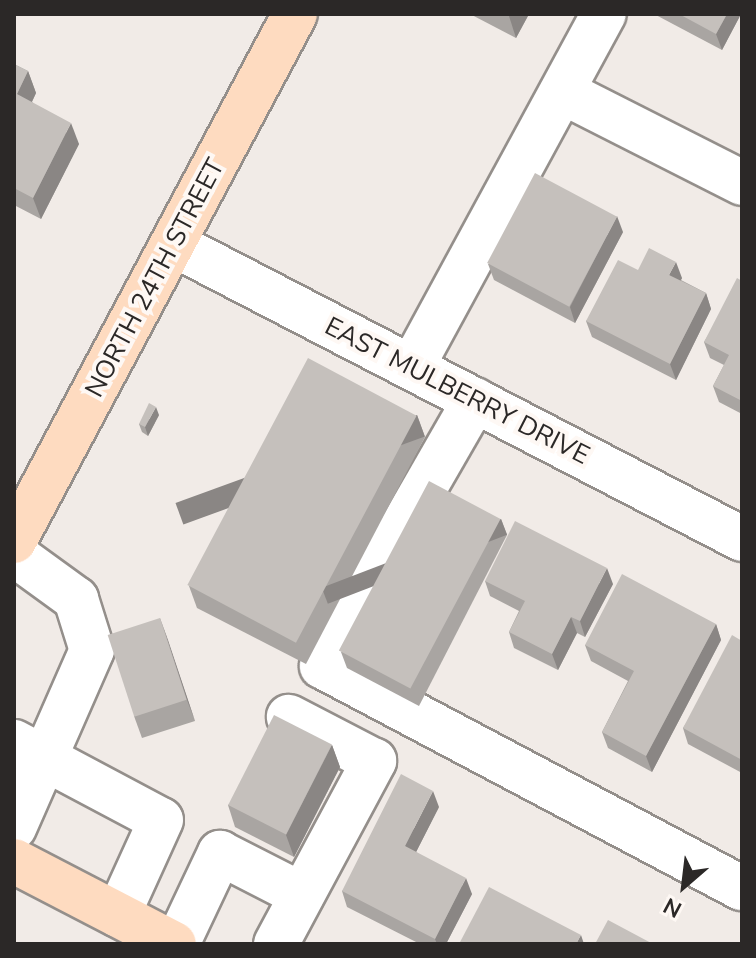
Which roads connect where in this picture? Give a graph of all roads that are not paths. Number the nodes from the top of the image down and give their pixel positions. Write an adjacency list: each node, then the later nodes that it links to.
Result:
1 (295, 14): 5 (main road, NORTH 24TH STREET)
2 (604, 14): 3 (street)
3 (563, 92): 4 (street); 6 (street)
4 (742, 183)
5 (173, 244): 6 (street, EAST MULBERRY DRIVE); 9 (main road, NORTH 24TH STREET)
6 (412, 367): 7 (street, EAST MULBERRY DRIVE)
7 (475, 400): 8 (street, EAST MULBERRY DRIVE); 15 (street)
8 (742, 539)
9 (14, 541)
10 (14, 554): 12 (street)
11 (289, 717): 16 (street)
12 (31, 752): 13 (street); 17 (street)
13 (14, 828)
14 (14, 861): 17 (main road)
15 (742, 888)
16 (302, 895): 18 (street); 19 (street)
17 (118, 915): 18 (main road)
18 (167, 942)
19 (276, 944)

